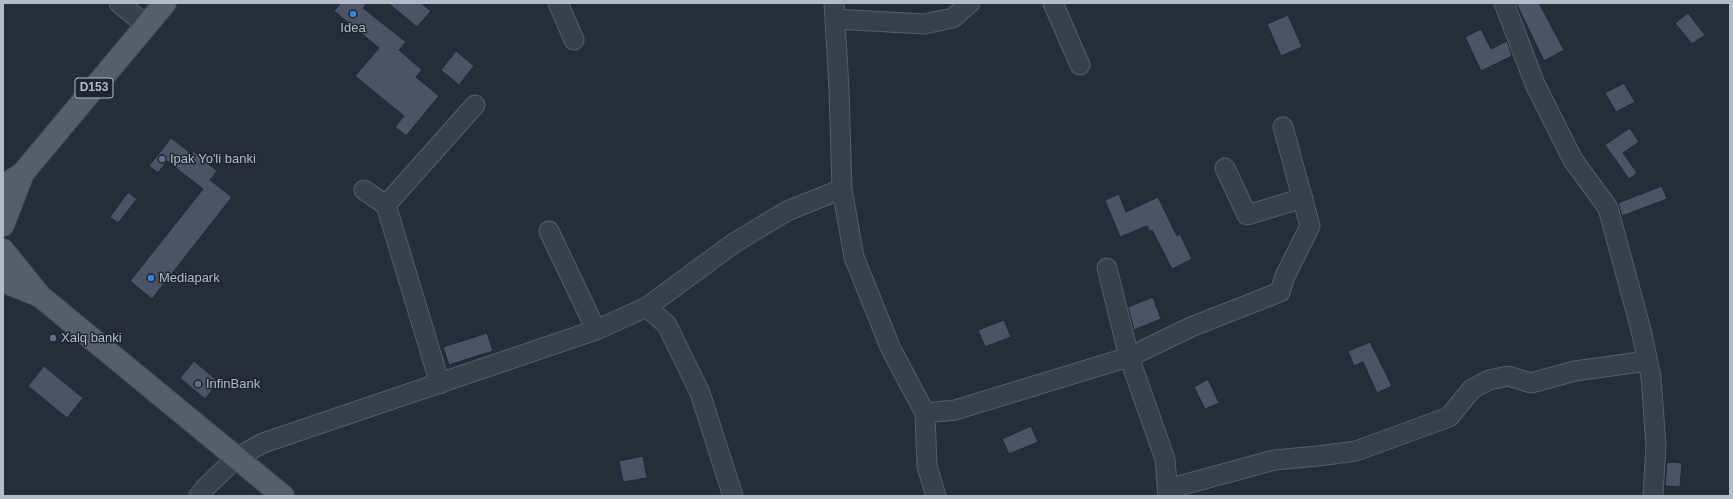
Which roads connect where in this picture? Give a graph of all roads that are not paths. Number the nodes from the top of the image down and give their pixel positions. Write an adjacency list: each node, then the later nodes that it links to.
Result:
1 (119, 3): 8 (street)
2 (164, 3): 8 (main road, D153)
3 (558, 3): 9 (street)
4 (970, 3): 7 (street)
5 (1053, 3): 10 (street)
6 (1504, 3): 29 (street)
7 (834, 11): 16 (street)
8 (146, 25): 14 (main road, D153)
9 (574, 40)
10 (1080, 65)
11 (475, 105): 19 (street)
12 (1283, 127): 18 (street)
13 (1225, 168): 18 (street)
14 (23, 173): 15 (main road, D153); 20 (main road, D153)
15 (3, 186)
16 (842, 189): 26 (street); 31 (street)
17 (364, 190): 19 (street)
18 (1303, 198): 28 (street)
19 (386, 205): 30 (street)
20 (3, 225)
21 (549, 231): 27 (street)
22 (3, 250): 25 (main road)
23 (1107, 268): 28 (street)
24 (3, 281): 25 (main road)
25 (40, 296): 32 (main road)
26 (647, 307): 27 (street); 36 (street)
27 (596, 330): 30 (street)
28 (1129, 357): 31 (street); 33 (street)
29 (1647, 361): 33 (street); 38 (street)
30 (440, 384): 32 (street)
31 (925, 413): 37 (street)
32 (236, 458): 34 (street); 35 (main road)
33 (1168, 492)
34 (199, 496)
35 (283, 496)
36 (733, 496)
37 (936, 496)
38 (1653, 496)

